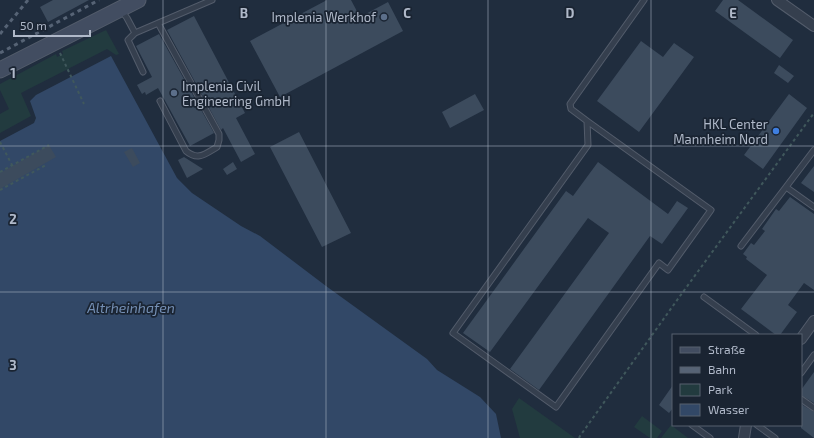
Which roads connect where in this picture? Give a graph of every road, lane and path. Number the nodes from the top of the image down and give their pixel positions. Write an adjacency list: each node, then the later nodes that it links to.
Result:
1 (138, 0): 5 (main road)
2 (212, 0): 6 (lane)
3 (644, 0): 15 (lane)
4 (777, 0): 7 (street)
5 (120, 9): 8 (lane); 10 (main road)
6 (158, 23): 8 (lane); 12 (lane)
7 (814, 26)
8 (135, 33): 11 (lane)
9 (58, 49): 13 (path)
10 (0, 70)
11 (143, 72)
12 (160, 101)
13 (84, 104)
14 (814, 113): 37 (path)
15 (586, 121): 15 (lane)
16 (0, 142): 19 (path)
17 (49, 145): 19 (path)
18 (814, 150): 22 (lane)
19 (12, 165): 21 (path)
20 (46, 165): 23 (path)
21 (0, 172)
22 (786, 187): 24 (lane); 25 (lane)
23 (0, 190)
24 (814, 207)
25 (741, 246)
26 (704, 297): 28 (lane)
27 (814, 321): 29 (street)
28 (755, 334)
29 (802, 338)
30 (814, 355): 31 (lane)
31 (802, 372)
32 (802, 400): 33 (lane)
33 (814, 408)
34 (693, 426): 38 (lane)
35 (746, 426): 39 (street)
36 (758, 426): 40 (lane)
37 (579, 438)
38 (710, 438)
39 (744, 438)
40 (775, 438)

